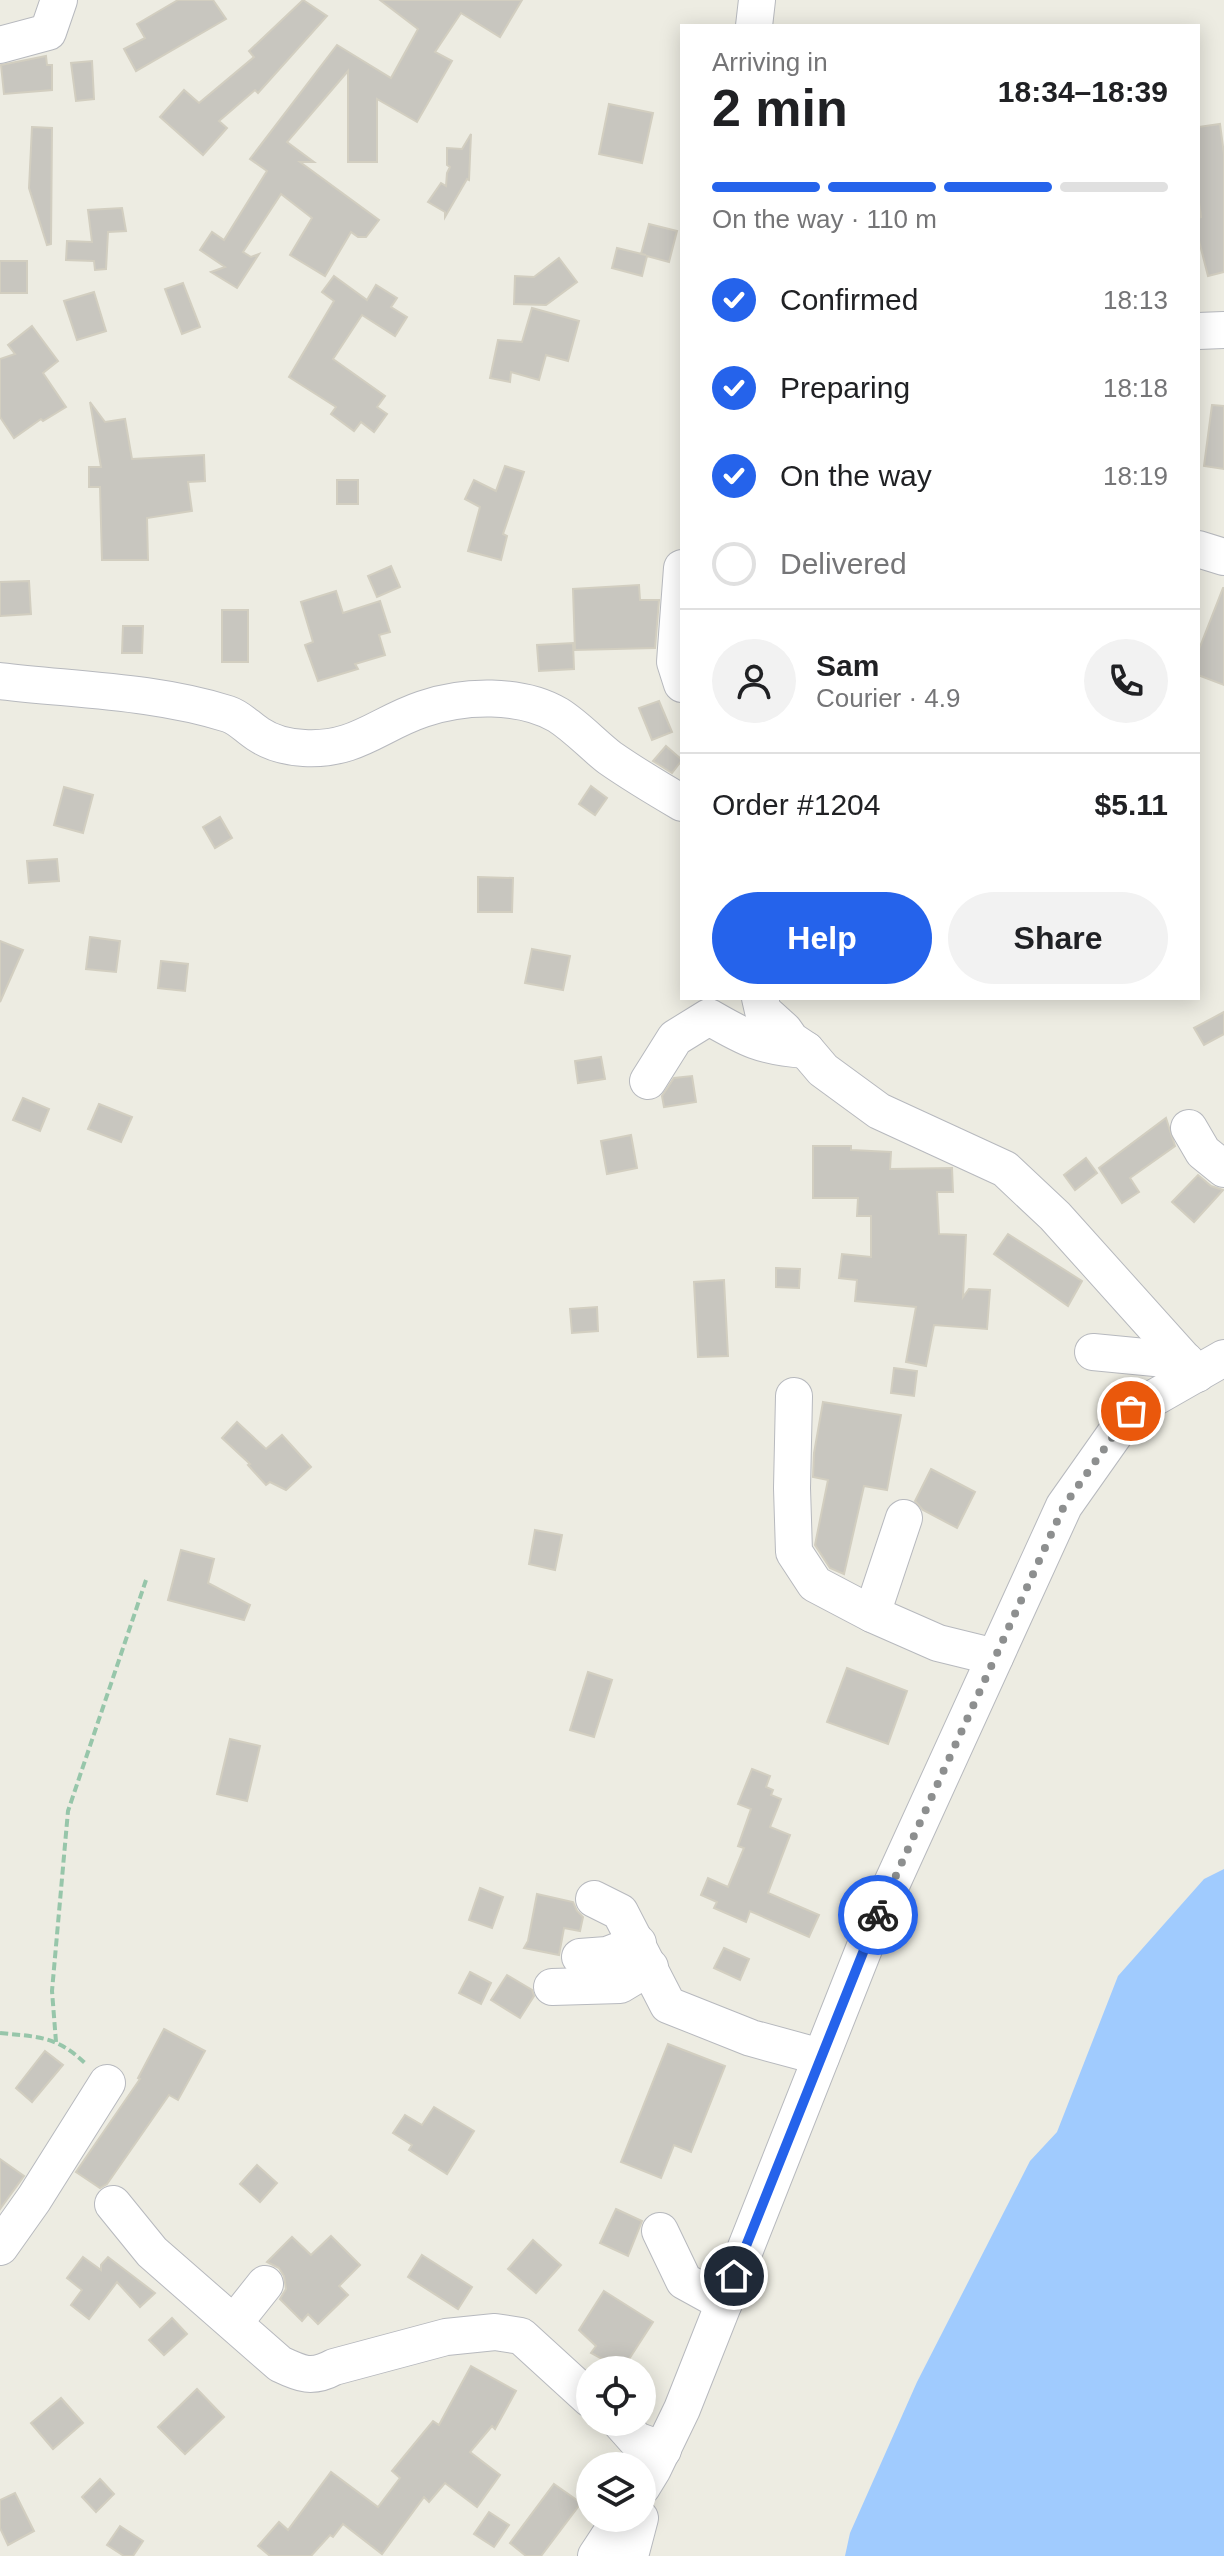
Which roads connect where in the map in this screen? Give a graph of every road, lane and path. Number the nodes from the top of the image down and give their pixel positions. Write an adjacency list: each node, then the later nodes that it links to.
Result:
1 (59, 0): 4 (street)
2 (757, 0): 3 (street)
3 (754, 24)
4 (0, 45)
5 (1224, 330): 6 (street)
6 (1200, 331)
7 (1200, 550): 8 (street)
8 (1224, 557)
9 (680, 595): 10 (street)
10 (680, 678)
11 (0, 681): 12 (street)
12 (680, 802)
13 (760, 1000): 14 (street)
14 (806, 1050): 15 (street); 19 (street)
15 (648, 1081)
16 (1189, 1128): 17 (street)
17 (1224, 1169)
18 (1093, 1352): 19 (street)
19 (1202, 1364): 24 (street)
20 (794, 1396): 23 (street)
21 (904, 1518): 23 (street)
22 (146, 1580): 30 (path)
23 (872, 1614): 24 (street)
24 (995, 1657): 31 (street)
25 (594, 1899): 26 (street)
26 (644, 1955): 27 (street); 28 (street); 31 (street)
27 (580, 1957)
28 (552, 1987)
29 (0, 2033): 30 (path)
30 (56, 2042): 32 (path)
31 (821, 2057): 37 (street)
32 (107, 2083): 35 (street)
33 (113, 2204): 38 (street)
34 (660, 2231): 37 (street)
35 (0, 2247)
36 (265, 2284): 38 (street)
37 (724, 2303): 40 (street)
38 (234, 2323): 39 (street)
39 (576, 2386)
40 (656, 2462)
41 (612, 2532): 43 (street)
42 (636, 2532): 44 (street)
43 (596, 2556)
44 (630, 2556)

